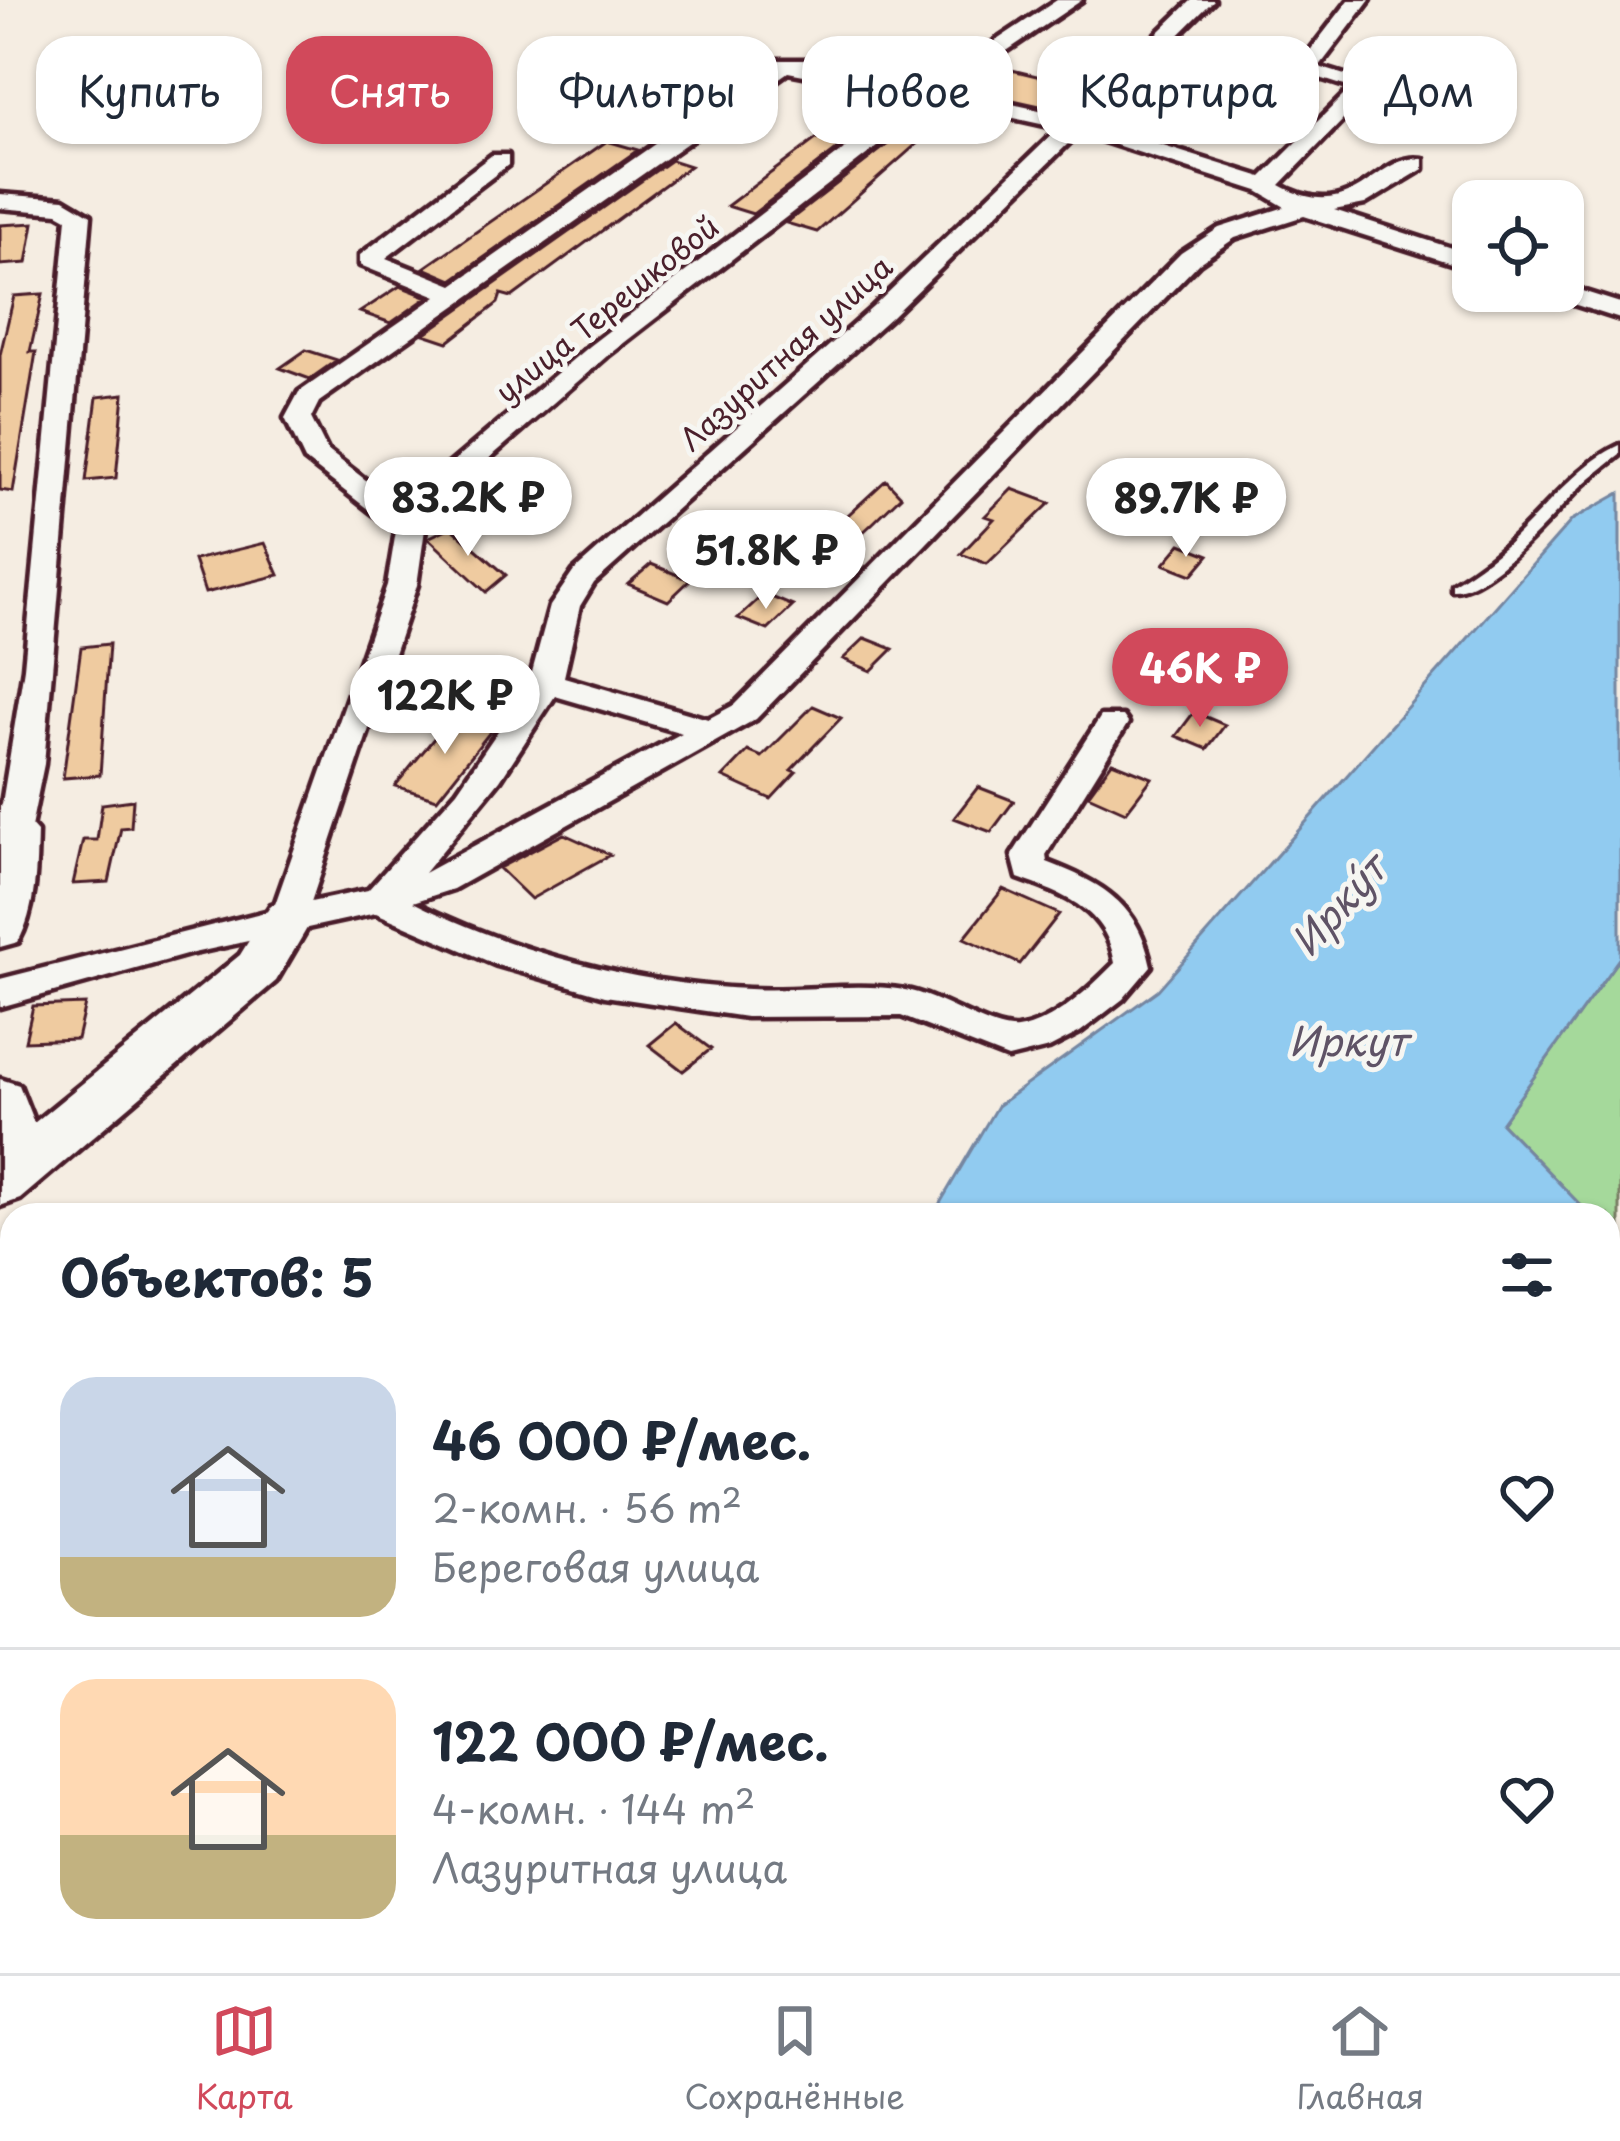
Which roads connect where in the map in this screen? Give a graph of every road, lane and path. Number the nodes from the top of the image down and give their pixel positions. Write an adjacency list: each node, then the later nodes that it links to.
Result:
1 (1072, 0): 4 (street, улица Терешковой)
2 (1204, 0): 5 (street, Лазуритная улица)
3 (1360, 0): 12 (street)
4 (1009, 36)
5 (1166, 36)
6 (802, 67): 16 (street)
7 (865, 144): 20 (street, улица Терешковой)
8 (1052, 144): 22 (street, Лазуритная улица)
9 (1135, 144): 12 (street)
10 (500, 160): 16 (street)
11 (1415, 164): 14 (street)
12 (1266, 186): 14 (street)
13 (0, 201): 25 (street)
14 (1304, 208): 15 (street); 24 (street)
15 (1452, 256)
16 (453, 294): 20 (street)
17 (1584, 300): 18 (street)
18 (1620, 311)
19 (1620, 449): 21 (lane)
20 (411, 530): 27 (street, улица Терешковой)
21 (1457, 586)
22 (547, 683): 24 (street); 26 (street, Лазуритная улица)
23 (1112, 723): 26 (street)
24 (712, 731): 26 (street)
25 (6, 827): 28 (street)
26 (379, 900): 27 (street)
27 (288, 918): 29 (street); 31 (street)
28 (0, 929)
29 (0, 993)
30 (0, 1100): 31 (street)
31 (0, 1182)

